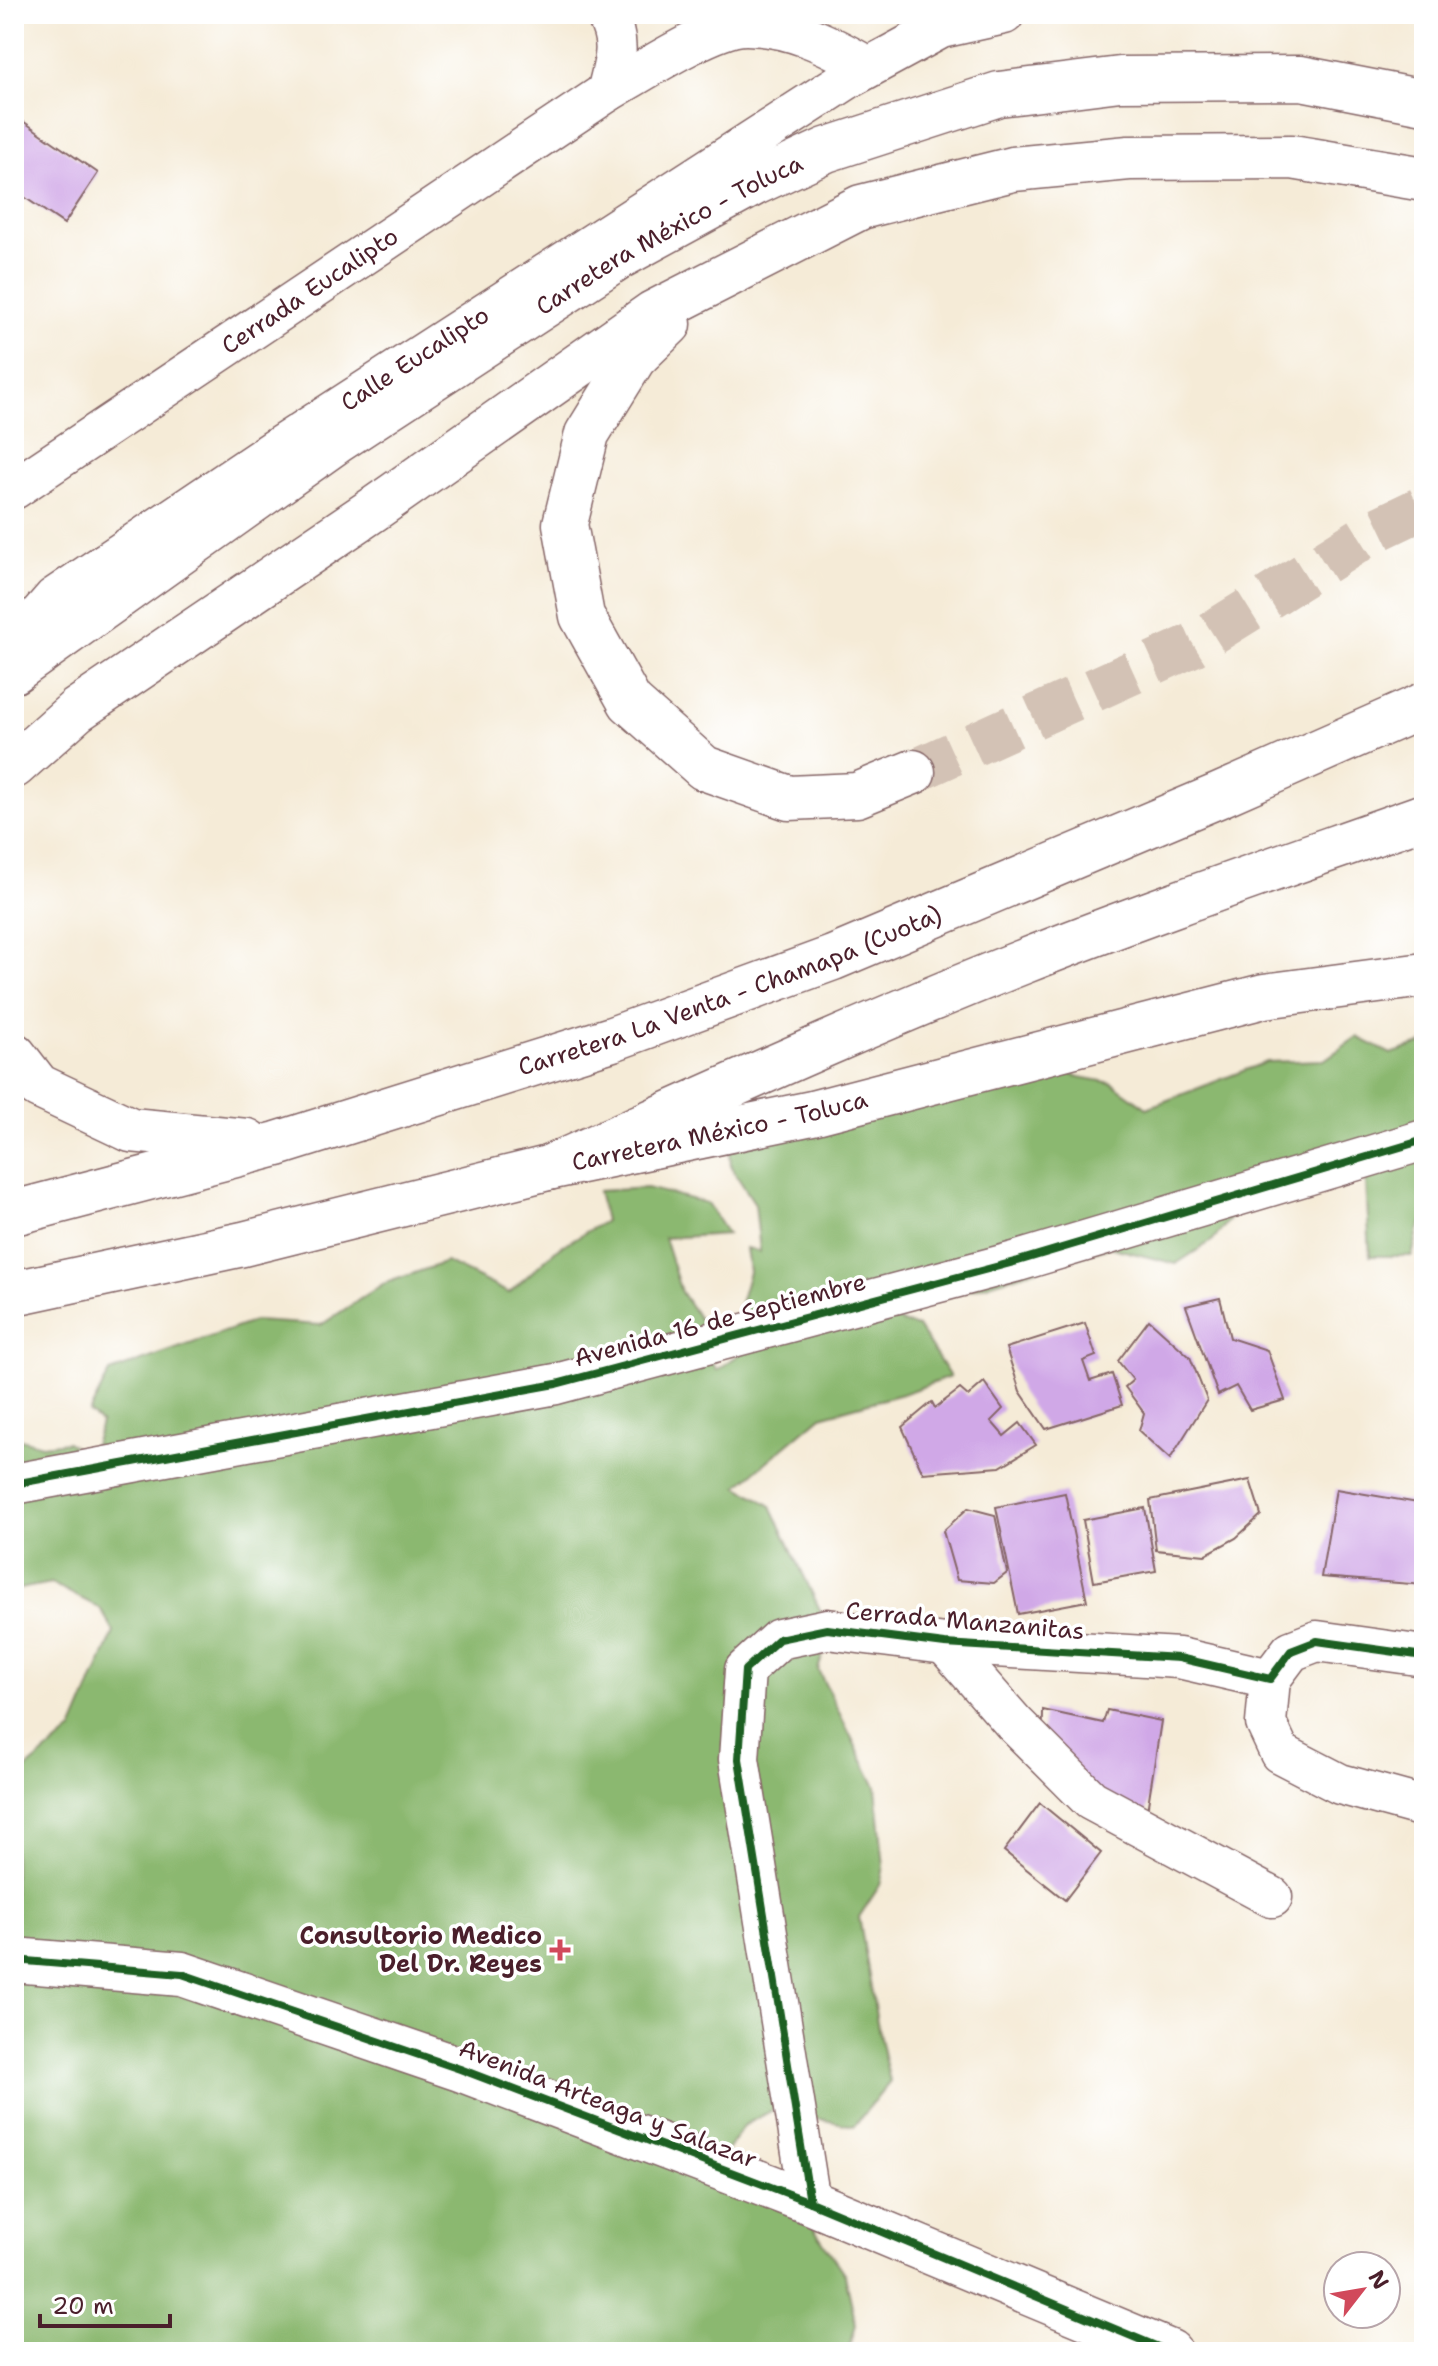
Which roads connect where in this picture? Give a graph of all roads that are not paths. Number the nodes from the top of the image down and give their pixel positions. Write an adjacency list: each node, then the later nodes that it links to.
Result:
1 (606, 14): 4 (street)
2 (1004, 14): 3 (street, Calle Eucalipto)
3 (868, 67): 4 (street, Cerrada Eucalipto); 9 (street, Calle Eucalipto)
4 (607, 92): 8 (street, Cerrada Eucalipto)
5 (1424, 102): 10 (main road, Carretera México - Toluca)
6 (1424, 179): 7 (main road)
7 (711, 284): 12 (main road); 13 (main road)
8 (14, 489)
9 (14, 644)
10 (14, 671)
11 (1424, 705): 18 (main road, Carretera La Venta - Chamapa (Cuota))
12 (14, 766)
13 (913, 772)
14 (1424, 816): 19 (main road)
15 (1424, 975): 19 (main road, Carretera México - Toluca)
16 (14, 1055): 18 (main road)
17 (1424, 1140): 22 (street, Avenida 16 de Septiembre)
18 (277, 1144): 20 (main road, Carretera La Venta - Chamapa (Cuota))
19 (548, 1168): 21 (main road, Carretera México - Toluca)
20 (14, 1213)
21 (14, 1293)
22 (14, 1484)
23 (945, 1644): 25 (street, Cerrada Manzanitas); 27 (street); 29 (street, Cerrada Manzanitas)
24 (1424, 1656): 25 (street)
25 (1270, 1679): 26 (street)
26 (1424, 1807)
27 (1272, 1897)
28 (14, 1960): 29 (main road, Avenida Arteaga y Salazar)
29 (810, 2202): 30 (main road, Avenida Arteaga y Salazar)
30 (1170, 2352)

